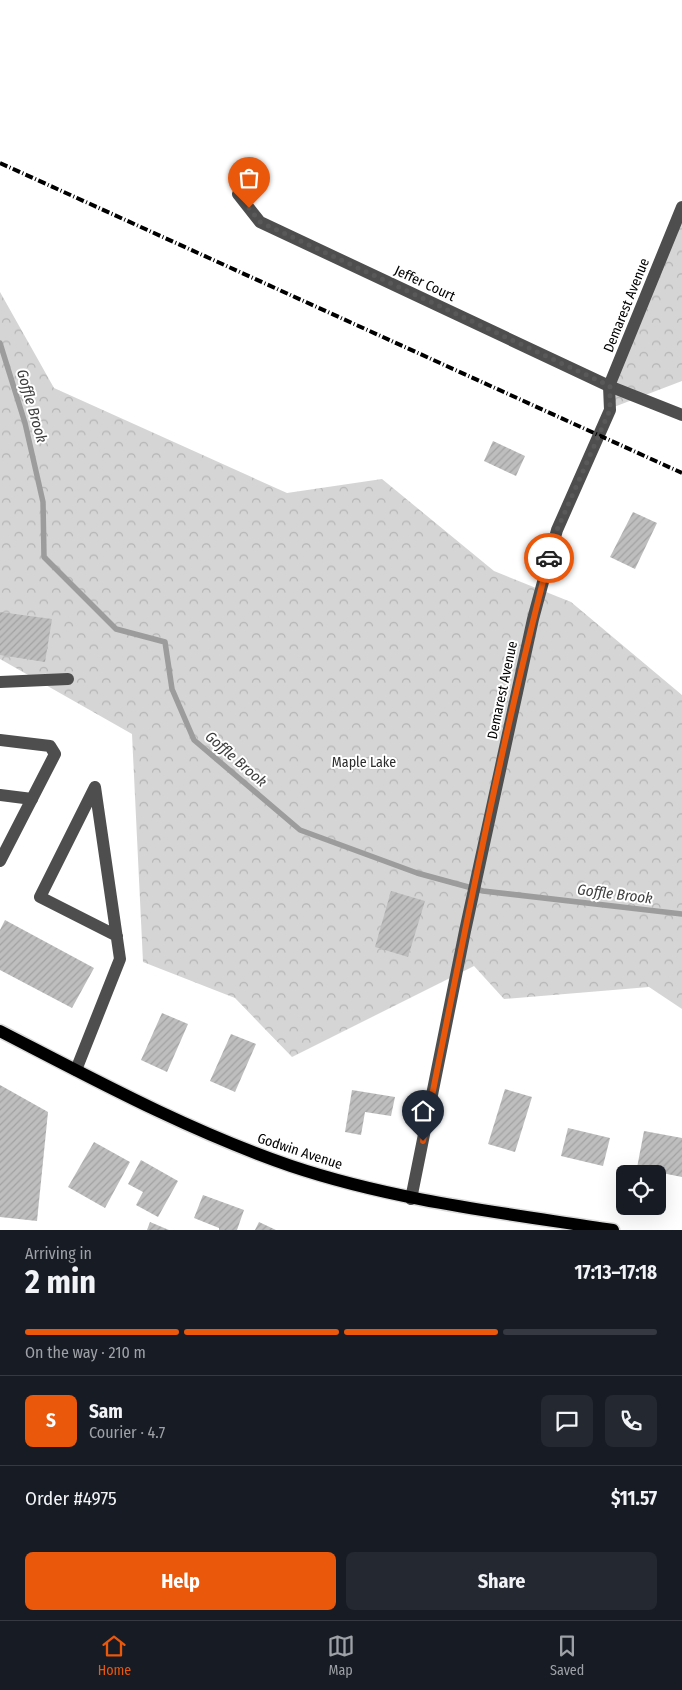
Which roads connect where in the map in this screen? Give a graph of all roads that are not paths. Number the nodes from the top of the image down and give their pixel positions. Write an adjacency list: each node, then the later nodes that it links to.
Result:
1 (238, 194): 3 (street, Jeffer Court)
2 (682, 207): 3 (street, Demarest Avenue)
3 (610, 386): 4 (street, Jeffer Court); 14 (street, Demarest Avenue)
4 (682, 415)
5 (68, 679): 6 (street)
6 (0, 682)
7 (0, 740): 9 (street)
8 (0, 795): 9 (street)
9 (32, 799): 10 (street)
10 (0, 861)
11 (117, 936): 11 (street); 13 (street)
12 (0, 1030): 13 (main road, Godwin Avenue)
13 (76, 1070): 14 (main road, Godwin Avenue)
14 (411, 1198): 15 (main road, Godwin Avenue)
15 (613, 1230)

